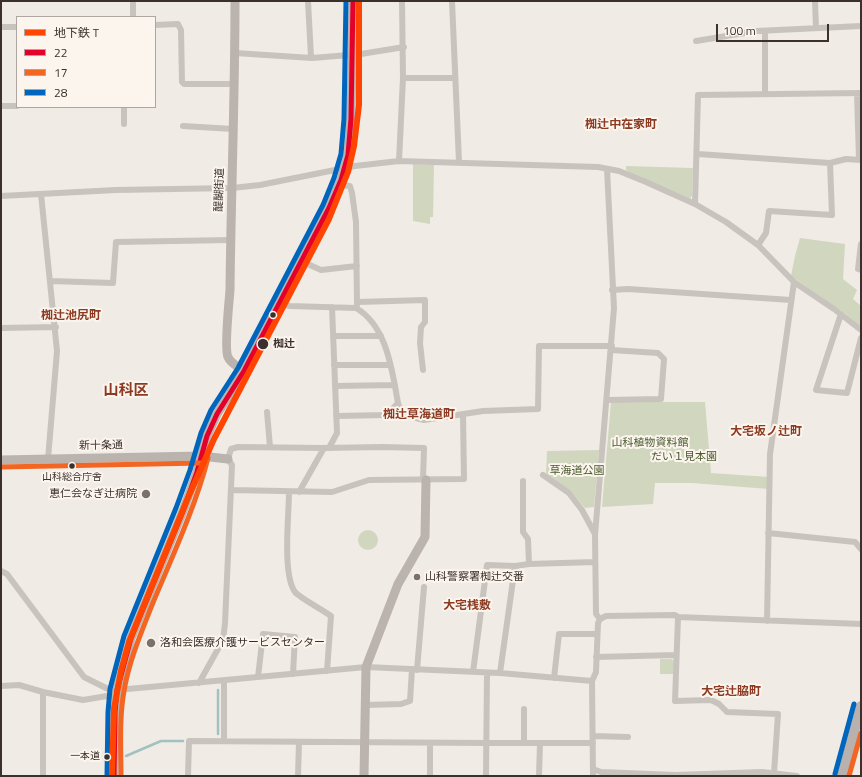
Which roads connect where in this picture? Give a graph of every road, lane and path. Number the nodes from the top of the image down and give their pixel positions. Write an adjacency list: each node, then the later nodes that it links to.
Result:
1 (133, 1): 8 (street)
2 (235, 1): 17 (street, 醍醐街道)
3 (308, 1): 19 (street)
4 (353, 1): 18 (street)
5 (402, 1): 16 (street)
6 (452, 1): 21 (street)
7 (815, 1): 13 (street)
8 (133, 16)
9 (156, 25): 22 (street)
10 (861, 26): 13 (street)
11 (1, 27): 12 (street)
12 (16, 27)
13 (816, 28): 14 (street)
14 (765, 30): 15 (street); 24 (street)
15 (696, 41)
16 (404, 47): 18 (street); 20 (street)
17 (235, 53): 19 (street); 22 (street, 醍醐街道)
18 (353, 55): 19 (street); 36 (street)
19 (311, 58)
20 (403, 78): 21 (street); 32 (street)
21 (454, 78): 34 (street)
22 (234, 84): 30 (street, 醍醐街道)
23 (859, 93): 24 (street); 33 (street)
24 (765, 94): 31 (street)
25 (1, 106): 26 (street)
26 (16, 106)
27 (124, 108): 28 (street)
28 (124, 124)
29 (183, 126): 30 (street)
30 (233, 128): 39 (street, 醍醐街道)
31 (698, 154): 35 (street); 42 (street)
32 (399, 160): 34 (street); 36 (street)
33 (860, 160): 35 (street)
34 (459, 162): 37 (street)
35 (830, 163): 45 (street)
36 (345, 168): 38 (street); 39 (street)
37 (608, 169): 42 (street); 51 (street)
38 (339, 186): 46 (street); 47 (street)
39 (232, 188): 40 (street); 43 (street, 醍醐街道)
40 (41, 194): 41 (street); 49 (street)
41 (1, 196)
42 (695, 204): 45 (street)
43 (230, 240): 49 (street); 67 (street, 醍醐街道)
44 (861, 244): 48 (street)
45 (758, 245): 50 (street)
46 (301, 261): 47 (street); 53 (street)
47 (357, 266): 54 (street)
48 (861, 270)
49 (51, 281): 57 (street)
50 (794, 282): 52 (street); 56 (street)
51 (612, 290): 52 (street); 63 (street)
52 (791, 300): 87 (street)
53 (279, 304): 55 (street); 67 (street)
54 (357, 305): 55 (street); 61 (street); 66 (street)
55 (332, 307): 60 (street)
56 (841, 314): 59 (street); 62 (street)
57 (56, 327): 58 (street); 78 (street)
58 (1, 328)
59 (861, 330)
60 (333, 336): 61 (street); 64 (street)
61 (381, 336): 65 (street)
62 (861, 338)
63 (612, 348): 70 (street); 70 (street); 73 (street)
64 (334, 365): 65 (street); 69 (street)
65 (390, 365): 68 (street)
66 (423, 370)
67 (244, 371): 77 (street)
68 (395, 385): 69 (street); 71 (street)
69 (334, 386): 74 (street)
70 (607, 400): 88 (street)
71 (398, 403): 73 (street); 74 (street)
72 (267, 412): 75 (street)
73 (463, 414): 82 (street)
74 (336, 416): 76 (street)
75 (270, 447): 76 (street); 79 (street)
76 (326, 448): 82 (street); 86 (street)
77 (201, 456): 78 (street, 新十条通); 79 (street, 新十条通); 115 (street)
78 (48, 459): 80 (street, 新十条通)
79 (228, 459): 84 (street)
80 (1, 460)
81 (543, 475): 88 (street)
82 (424, 480): 86 (street); 102 (street)
83 (523, 481): 91 (street)
84 (231, 490): 85 (street); 113 (street)
85 (289, 492): 86 (street); 104 (street)
86 (299, 492)
87 (768, 533): 89 (street); 97 (street)
88 (595, 535): 90 (street)
89 (861, 549)
90 (595, 562): 91 (street); 96 (street)
91 (529, 564): 92 (street)
92 (515, 566): 105 (street); 107 (street)
93 (1, 571): 115 (street)
94 (424, 586): 103 (street)
95 (678, 617): 96 (street); 97 (street); 100 (street)
96 (600, 618): 99 (street)
97 (767, 621): 98 (street)
98 (861, 624)
99 (597, 634): 101 (street); 110 (street)
100 (676, 655): 101 (street); 131 (street)
101 (596, 657): 112 (street)
102 (366, 668): 103 (street); 104 (street); 117 (street)
103 (414, 670): 105 (street); 117 (street)
104 (327, 671): 108 (street)
105 (473, 672): 106 (street)
106 (487, 673): 107 (street); 126 (street)
107 (500, 673): 110 (street)
108 (293, 674): 109 (street); 109 (street)
109 (258, 678): 111 (street)
110 (554, 678): 112 (street)
111 (224, 681): 113 (street); 122 (street)
112 (592, 681): 120 (street)
113 (199, 683): 115 (street)
114 (1, 686): 116 (street)
115 (117, 690): 116 (street); 134 (street)
116 (43, 692): 133 (street)
117 (365, 705): 124 (street)
118 (861, 706): 143 (main road)
119 (524, 709): 127 (street)
120 (593, 736): 121 (street); 129 (street)
121 (628, 737)
122 (224, 741): 123 (street); 135 (street)
123 (299, 742): 124 (street); 136 (street)
124 (364, 742): 125 (street); 137 (street)
125 (430, 743): 126 (street); 138 (street)
126 (486, 743): 127 (street); 139 (street)
127 (524, 743): 128 (street)
128 (540, 743): 129 (street); 140 (street)
129 (593, 743): 130 (street)
130 (593, 773): 141 (street)
131 (774, 773): 132 (street); 142 (street)
132 (762, 774): 141 (street)
133 (43, 776)
134 (114, 776)
135 (188, 776)
136 (298, 776)
137 (364, 776)
138 (430, 776)
139 (486, 776)
140 (539, 776)
141 (675, 776)
142 (797, 776)
143 (842, 776)

